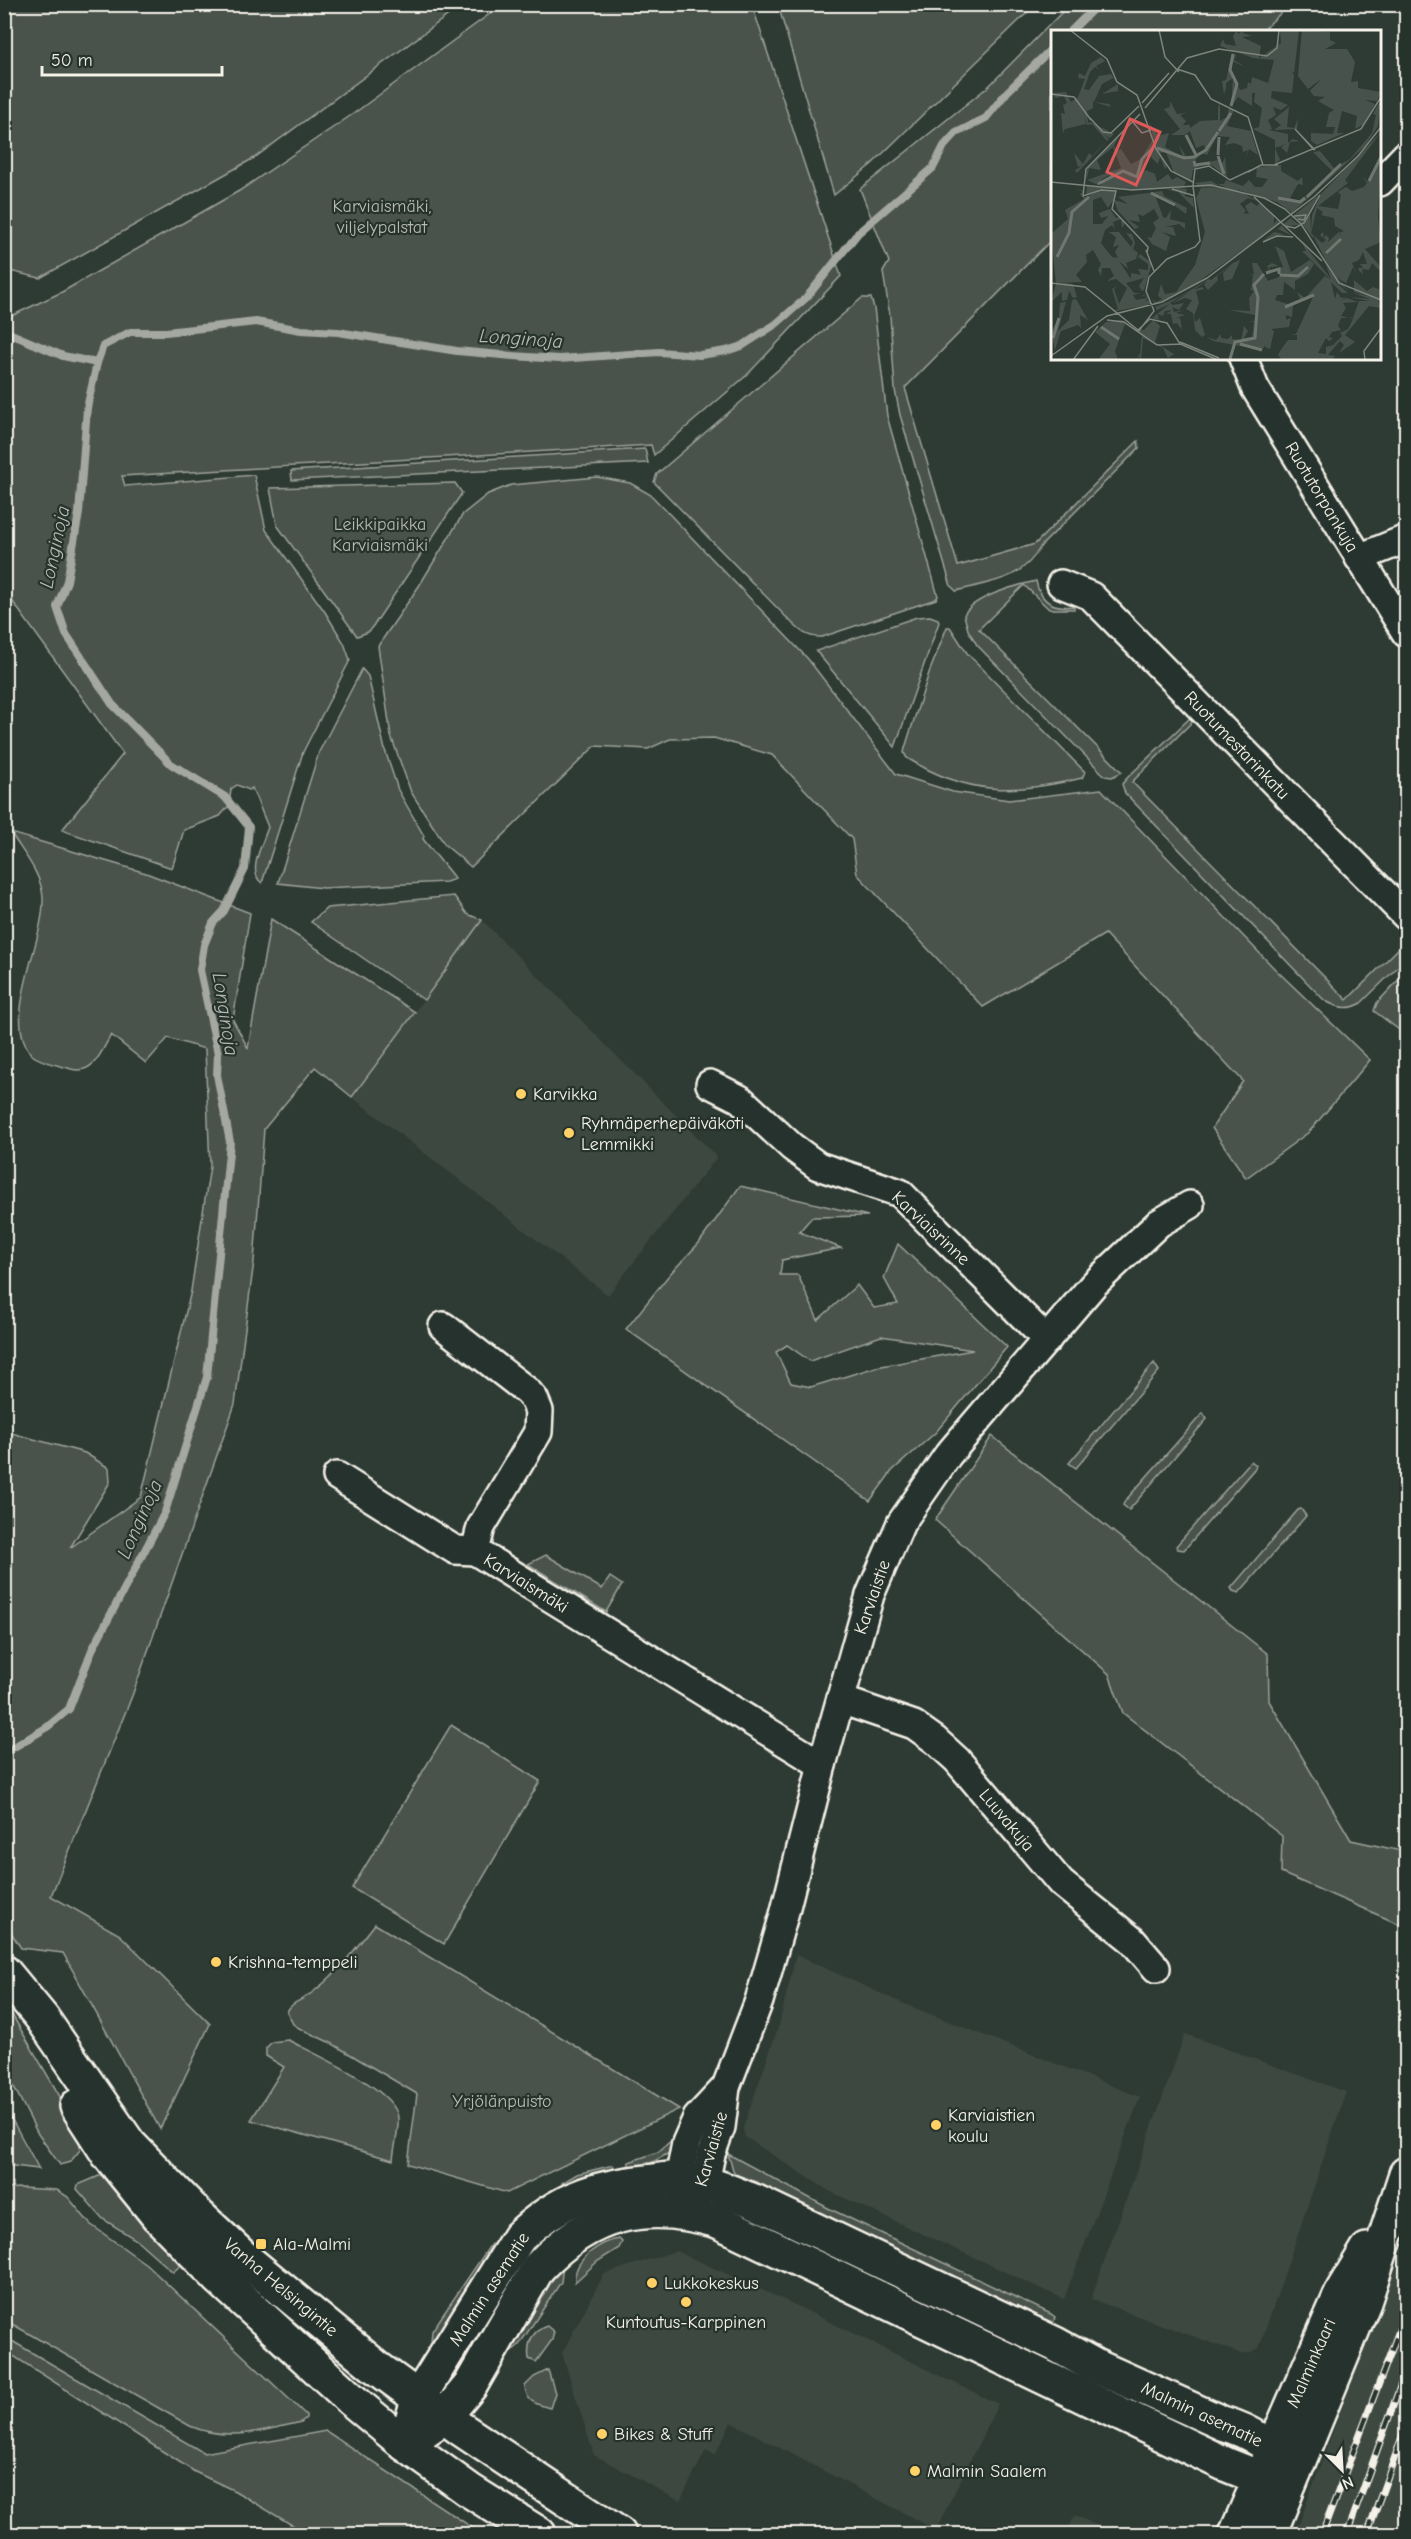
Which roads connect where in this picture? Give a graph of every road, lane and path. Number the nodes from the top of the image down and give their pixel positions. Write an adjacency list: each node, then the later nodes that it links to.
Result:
1 (1407, 155): 2 (street)
2 (1381, 181)
3 (1243, 360): 5 (street, Ruotutorpankuja)
4 (1407, 539): 5 (street)
5 (1359, 558): 7 (street, Ruotutorpankuja)
6 (1061, 584): 8 (street, Ruotumestarinkatu)
7 (1407, 633)
8 (1407, 916)
9 (710, 1084): 12 (street, Karviaisrinne)
10 (1190, 1205): 12 (street, Karviaistie)
11 (443, 1326): 14 (street, Karviaismäki)
12 (1047, 1340): 15 (street, Karviaistie)
13 (337, 1476): 14 (street)
14 (475, 1551): 16 (street, Karviaismäki)
15 (841, 1700): 16 (street, Karviaistie); 17 (street, Luuvakuja)
16 (822, 1765): 19 (street, Karviaistie)
17 (1156, 1968)
18 (5, 1973): 22 (main road, Vanha Helsingintie); 24 (main road, Vanha Helsingintie)
19 (692, 2181): 21 (street, Karviaistie); 22 (main road, Malmin asematie); 25 (main road, Malmin asematie)
20 (1402, 2185): 25 (main road, Malminkaari); 26 (main road, Malminkaari)
21 (687, 2212): 23 (main road, Malmin asematie); 27 (main road, Malmin asematie)
22 (418, 2397): 23 (main road, Vanha Helsingintie); 24 (main road, Malmin asematie)
23 (444, 2416): 24 (main road, Malmin asematie); 29 (main road, Vanha Helsingintie)
24 (405, 2444): 28 (main road, Vanha Helsingintie)
25 (1273, 2447): 26 (main road, Malmin asematie); 27 (main road, Malminkaari)
26 (1294, 2472): 27 (main road, Malmin asematie); 31 (main road, Malminkaari)
27 (1260, 2478): 30 (main road, Malminkaari)
28 (539, 2535)
29 (619, 2535)
30 (1236, 2535)
31 (1269, 2535)

